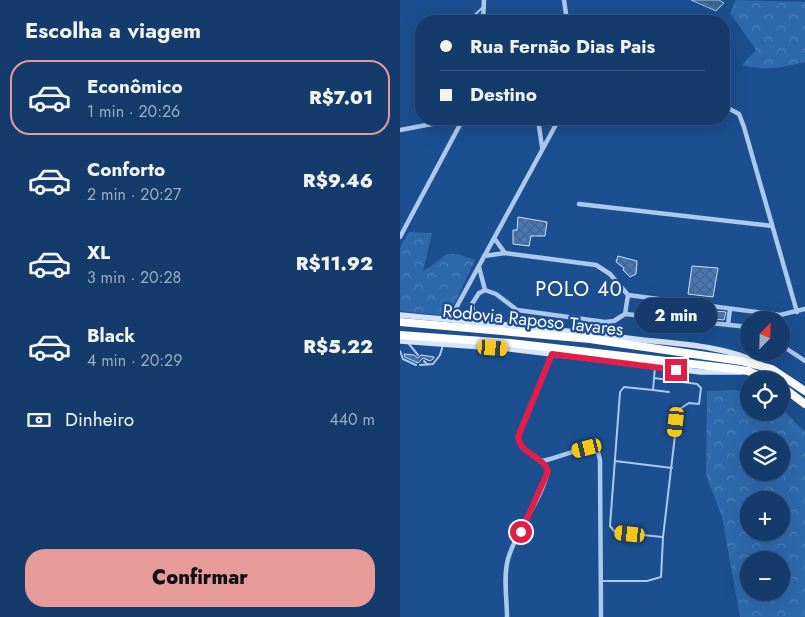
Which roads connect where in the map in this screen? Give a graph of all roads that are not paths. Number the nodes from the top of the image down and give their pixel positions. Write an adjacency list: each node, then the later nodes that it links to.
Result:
1 (484, 0): 3 (street)
2 (564, 0): 6 (street)
3 (483, 6): 4 (lane); 5 (street)
4 (474, 15)
5 (483, 15)
6 (566, 15)
7 (730, 108): 17 (street)
8 (426, 125): 12 (street)
9 (460, 125): 16 (street)
10 (539, 125): 13 (street)
11 (555, 125): 13 (street)
12 (400, 130)
13 (542, 148): 19 (street)
14 (578, 204): 17 (street)
15 (400, 224): 16 (street)
16 (407, 224): 18 (street)
17 (772, 226): 29 (street)
18 (400, 237)
19 (494, 238): 20 (street); 21 (street)
20 (505, 253): 21 (street); 24 (street)
21 (484, 256): 22 (street)
22 (479, 267): 23 (street); 33 (street)
23 (485, 290): 30 (street); 36 (street)
24 (628, 295): 25 (street); 30 (street)
25 (688, 304): 26 (street); 34 (street)
26 (730, 308): 28 (street); 37 (street)
27 (805, 309): 29 (street)
28 (746, 311)
29 (796, 312): 31 (street)
30 (626, 314): 34 (street)
31 (790, 314)
32 (400, 315): 33 (main road)
33 (450, 319): 36 (main road)
34 (685, 320): 37 (street)
35 (400, 322): 53 (highway, Rodovia Raposo Tavares)
36 (475, 322): 53 (main road)
37 (728, 325): 38 (street)
38 (740, 326)
39 (400, 335): 55 (highway, Rodovia Raposo Tavares)
40 (400, 341): 41 (main road)
41 (408, 341): 42 (main road); 46 (lane)
42 (444, 344): 45 (main road); 51 (lane)
43 (400, 351): 49 (lane)
44 (790, 351): 48 (street)
45 (552, 354): 52 (main road); 62 (street)
46 (418, 355)
47 (424, 361): 51 (lane)
48 (805, 361)
49 (416, 365)
50 (420, 365): 51 (lane)
51 (428, 365)
52 (655, 367): 54 (main road); 56 (lane)
53 (772, 369): 58 (highway, Rodovia Raposo Tavares)
54 (740, 371)
55 (748, 371)
56 (654, 378): 57 (lane); 64 (lane)
57 (653, 390): 59 (lane); 63 (lane)
58 (805, 391)
59 (669, 392)
60 (790, 393): 61 (highway)
61 (805, 404)
62 (541, 460): 66 (street); 67 (street)
63 (615, 461): 64 (lane); 65 (lane)
64 (672, 468): 65 (lane)
65 (662, 537): 66 (lane)
66 (601, 580): 68 (street)
67 (508, 617)
68 (601, 617)

